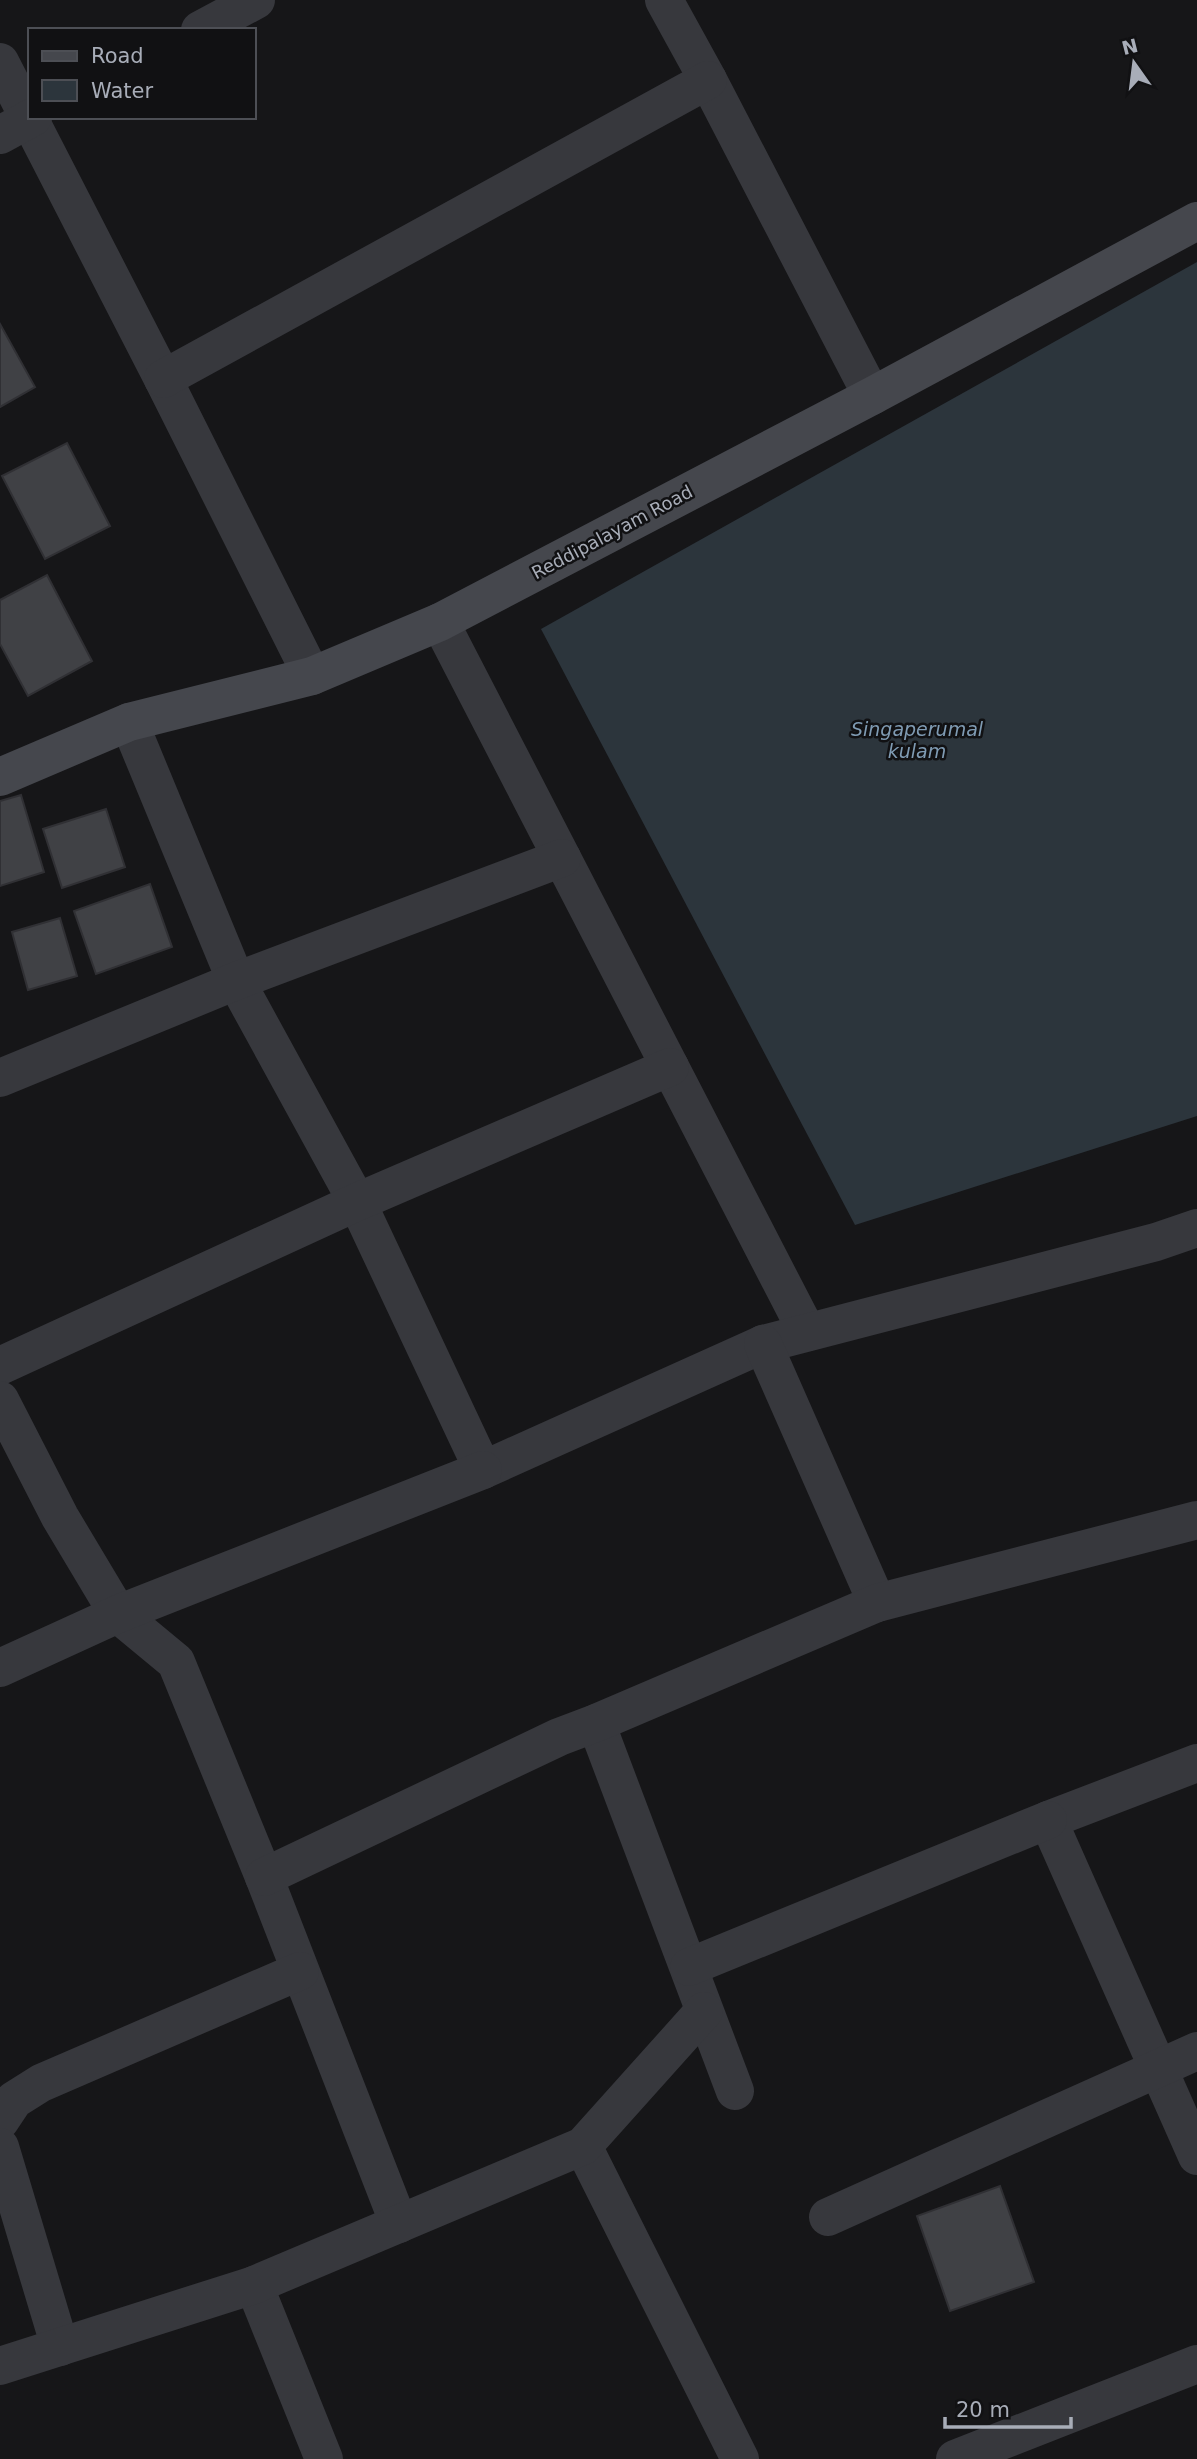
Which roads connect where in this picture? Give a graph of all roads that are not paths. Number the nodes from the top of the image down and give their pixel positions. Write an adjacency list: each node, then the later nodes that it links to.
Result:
1 (256, 0): 3 (street)
2 (664, 0): 5 (street)
3 (204, 28)
4 (0, 62): 6 (street)
5 (708, 80): 8 (street); 9 (street)
6 (21, 124): 8 (street)
7 (1197, 221): 9 (main road, Reddipalayam Road)
8 (163, 379): 11 (street)
9 (872, 396): 10 (main road, Reddipalayam Road)
10 (440, 622): 11 (main road, Reddipalayam Road); 14 (street)
11 (312, 676): 12 (main road, Reddipalayam Road)
12 (129, 722): 13 (main road, Reddipalayam Road); 15 (street)
13 (0, 777)
14 (562, 858): 15 (street); 16 (street)
15 (236, 981): 17 (street); 18 (street)
16 (670, 1067): 18 (street); 20 (street)
17 (0, 1077)
18 (358, 1202): 22 (street); 24 (street)
19 (1197, 1228): 20 (street)
20 (807, 1332): 21 (street)
21 (763, 1344): 24 (street); 26 (street)
22 (0, 1366)
23 (0, 1401): 27 (street)
24 (483, 1470): 27 (street)
25 (1197, 1520): 26 (street)
26 (877, 1603): 29 (street)
27 (118, 1614): 28 (street); 32 (street)
28 (0, 1668)
29 (596, 1723): 32 (street); 33 (street)
30 (1197, 1763): 31 (street)
31 (1048, 1820): 33 (street); 37 (street)
32 (264, 1877): 34 (street)
33 (688, 1967): 35 (street)
34 (300, 1971): 39 (street); 44 (street)
35 (704, 2011): 38 (street); 40 (street)
36 (1197, 2051): 37 (street)
37 (1159, 2067): 42 (street); 43 (street)
38 (735, 2091)
39 (0, 2121)
40 (583, 2146): 44 (street); 50 (street)
41 (0, 2147): 46 (street)
42 (1197, 2156)
43 (828, 2217)
44 (399, 2224): 45 (street)
45 (254, 2285): 46 (street); 49 (street)
46 (61, 2347): 48 (street)
47 (1197, 2364): 51 (street)
48 (0, 2366)
49 (324, 2459)
50 (740, 2459)
51 (955, 2459)

